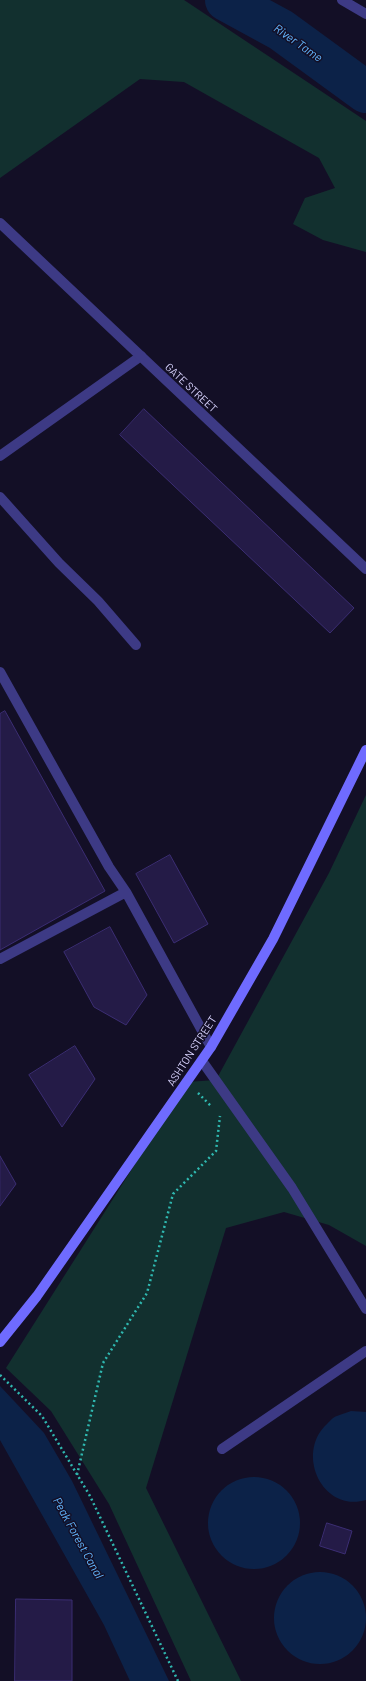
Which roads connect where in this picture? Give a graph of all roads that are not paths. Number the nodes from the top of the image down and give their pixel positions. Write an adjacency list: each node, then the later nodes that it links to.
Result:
1 (342, 0): 2 (street)
2 (366, 14)
3 (0, 223): 4 (street, GATE STREET)
4 (141, 356): 5 (street); 7 (street, GATE STREET)
5 (0, 456)
6 (0, 497): 8 (street)
7 (366, 569)
8 (136, 645)
9 (0, 672): 11 (street)
10 (366, 750): 13 (main road, ASHTON STREET)
11 (126, 892): 12 (street); 13 (street)
12 (0, 959)
13 (211, 1047): 14 (main road, ASHTON STREET)
14 (202, 1061): 15 (street); 16 (main road, ASHTON STREET)
15 (366, 1309)
16 (0, 1342)
17 (366, 1351): 18 (street)
18 (222, 1449)

